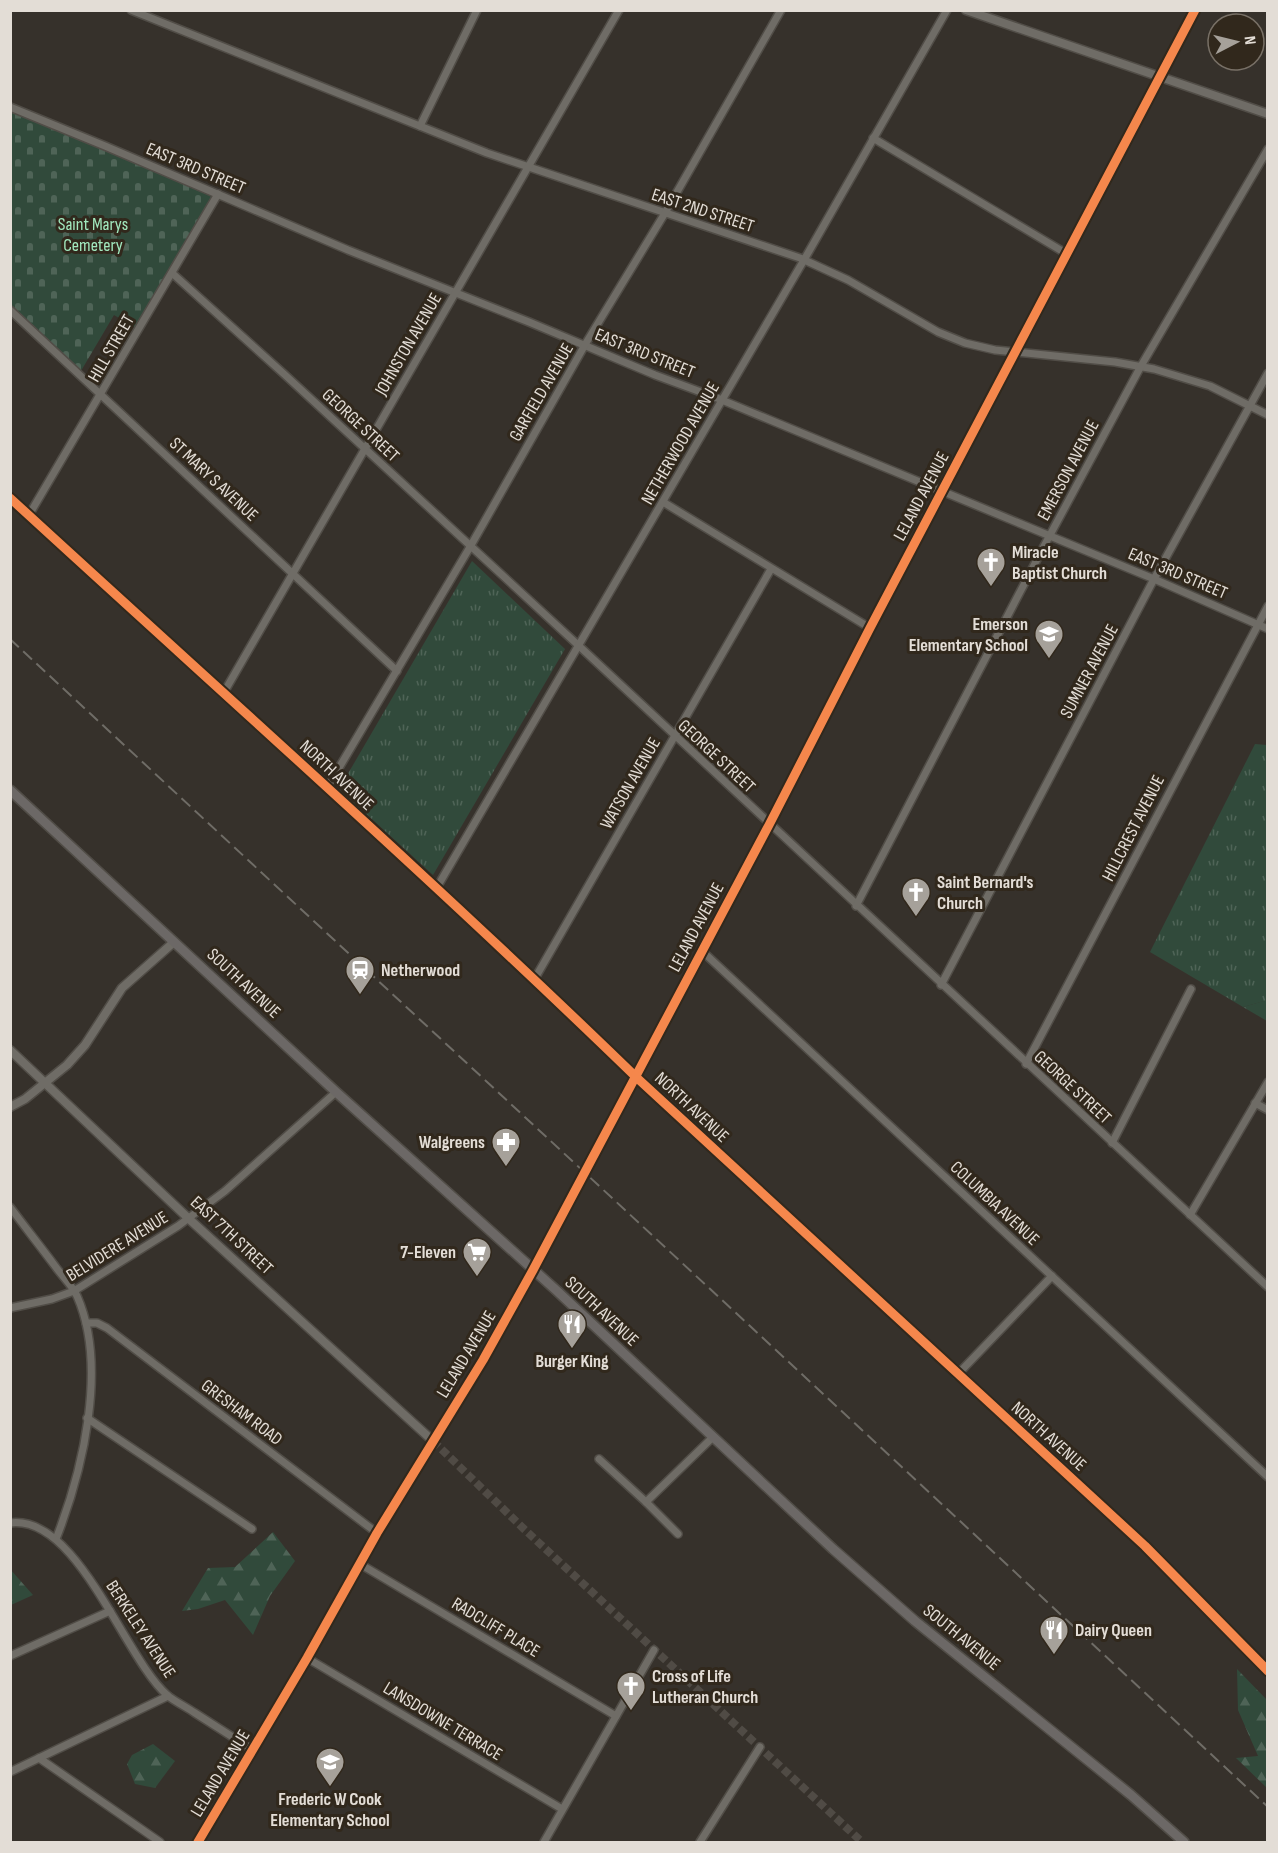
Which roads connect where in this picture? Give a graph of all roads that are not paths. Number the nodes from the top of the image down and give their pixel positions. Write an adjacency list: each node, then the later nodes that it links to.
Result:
1 (130, 10): 11 (street, EAST 2ND STREET)
2 (477, 10): 11 (street)
3 (619, 10): 14 (street, JOHNSTON AVENUE)
4 (781, 10): 16 (street, GARFIELD AVENUE)
5 (946, 10): 12 (street, NETHERWOOD AVENUE)
6 (966, 10): 8 (street)
7 (1195, 10): 8 (street, LELAND AVENUE)
8 (1160, 77): 10 (street); 17 (street, LELAND AVENUE)
9 (10, 107): 15 (street, EAST 3RD STREET)
10 (1268, 114)
11 (420, 126): 14 (street, EAST 2ND STREET)
12 (873, 138): 17 (street); 18 (street, NETHERWOOD AVENUE)
13 (1268, 149): 24 (street, EMERSON AVENUE)
14 (528, 167): 16 (street, EAST 2ND STREET); 20 (street, JOHNSTON AVENUE)
15 (218, 194): 19 (street, HILL STREET); 20 (street, EAST 3RD STREET)
16 (665, 213): 18 (street, EAST 2ND STREET); 22 (street, GARFIELD AVENUE)
17 (1067, 254): 23 (street, LELAND AVENUE)
18 (804, 260): 23 (street, EAST 2ND STREET); 27 (street, NETHERWOOD AVENUE)
19 (172, 273): 26 (street, HILL STREET); 30 (street, GEORGE STREET)
20 (455, 293): 22 (street, EAST 3RD STREET); 30 (street, JOHNSTON AVENUE)
21 (10, 310): 26 (street, ST MARY S AVENUE)
22 (585, 345): 27 (street, EAST 3RD STREET); 36 (street, GARFIELD AVENUE)
23 (1015, 352): 24 (street, EAST 2ND STREET); 31 (street, LELAND AVENUE)
24 (1141, 366): 28 (street, EAST 2ND STREET); 35 (street, EMERSON AVENUE)
25 (1268, 373): 28 (street, SUMNER AVENUE)
26 (101, 394): 34 (street, HILL STREET); 38 (street, ST MARY S AVENUE)
27 (722, 400): 31 (street, EAST 3RD STREET); 33 (street, NETHERWOOD AVENUE)
28 (1249, 405): 29 (street, EAST 2ND STREET); 39 (street, SUMNER AVENUE)
29 (1268, 415)
30 (365, 449): 36 (street, GEORGE STREET); 38 (street, JOHNSTON AVENUE)
31 (942, 491): 35 (street, EAST 3RD STREET); 42 (street, LELAND AVENUE)
32 (10, 498): 34 (street, NORTH AVENUE)
33 (663, 502): 37 (street); 44 (street, NETHERWOOD AVENUE)
34 (29, 515): 46 (street, NORTH AVENUE)
35 (1049, 536): 39 (street, EAST 3RD STREET); 52 (street, EMERSON AVENUE)
36 (470, 547): 44 (street, GEORGE STREET); 45 (street, GARFIELD AVENUE)
37 (771, 569): 42 (street); 47 (street, WATSON AVENUE)
38 (293, 573): 45 (street, ST MARY S AVENUE); 46 (street, JOHNSTON AVENUE)
39 (1154, 579): 41 (street, EAST 3RD STREET); 56 (street, SUMNER AVENUE)
40 (1268, 606): 41 (street, HILLCREST AVENUE)
41 (1257, 624): 43 (street, EAST 3RD STREET); 59 (street, HILLCREST AVENUE)
42 (870, 628): 50 (street, LELAND AVENUE)
43 (1268, 629)
44 (578, 645): 47 (street, GEORGE STREET); 51 (street, NETHERWOOD AVENUE)
45 (397, 671): 48 (street, GARFIELD AVENUE)
46 (223, 694): 48 (street, NORTH AVENUE)
47 (674, 737): 50 (street, GEORGE STREET); 55 (street, WATSON AVENUE)
48 (327, 788): 51 (street, NORTH AVENUE)
49 (10, 790): 53 (main road, SOUTH AVENUE)
50 (769, 825): 52 (street, GEORGE STREET); 54 (street, LELAND AVENUE)
51 (436, 889): 55 (street, NORTH AVENUE)
52 (856, 906): 56 (street, GEORGE STREET)
53 (174, 942): 62 (street); 63 (main road, SOUTH AVENUE)
54 (702, 951): 60 (street, LELAND AVENUE); 72 (street, COLUMBIA AVENUE)
55 (534, 980): 60 (street, NORTH AVENUE)
56 (941, 985): 59 (street, GEORGE STREET)
57 (1191, 989): 67 (street)
58 (10, 1050): 62 (street, EAST 7TH STREET)
59 (1026, 1064): 67 (street, GEORGE STREET)
60 (636, 1077): 71 (street, LELAND AVENUE); 77 (street, NORTH AVENUE)
61 (1268, 1082): 64 (street)
62 (46, 1083): 65 (street); 70 (street, EAST 7TH STREET)
63 (336, 1092): 70 (street, BELVIDERE AVENUE); 71 (main road, SOUTH AVENUE)
64 (1255, 1103): 66 (street); 69 (street)
65 (10, 1107)
66 (1268, 1110)
67 (1112, 1143): 69 (street, GEORGE STREET)
68 (10, 1207): 74 (street)
69 (1190, 1215): 73 (street, GEORGE STREET)
70 (188, 1218): 74 (street, BELVIDERE AVENUE); 80 (street, EAST 7TH STREET)
71 (533, 1270): 79 (main road, SOUTH AVENUE); 80 (street, LELAND AVENUE)
72 (1052, 1276): 77 (street); 82 (street, COLUMBIA AVENUE)
73 (1268, 1287)
74 (74, 1291): 75 (street, BELVIDERE AVENUE); 76 (street)
75 (10, 1308)
76 (86, 1323): 78 (street); 86 (street, GRESHAM ROAD)
77 (957, 1375): 94 (street, NORTH AVENUE)
78 (87, 1418): 85 (street); 88 (street)
79 (713, 1437): 83 (street); 106 (main road, SOUTH AVENUE)
80 (433, 1441): 86 (street, LELAND AVENUE)
81 (599, 1459): 83 (street)
82 (1268, 1477)
83 (646, 1502): 87 (street)
84 (10, 1523): 88 (street, BERKELEY AVENUE)
85 (252, 1529)
86 (376, 1533): 89 (street, LELAND AVENUE)
87 (678, 1534)
88 (56, 1539): 90 (street, BERKELEY AVENUE)
89 (360, 1564): 93 (street, LELAND AVENUE); 96 (street, RADCLIFF PLACE)
90 (110, 1611): 92 (street); 95 (street, BERKELEY AVENUE)
91 (654, 1650): 96 (street)
92 (10, 1656)
93 (307, 1658): 98 (street, LELAND AVENUE); 101 (street, LANSDOWNE TERRACE)
94 (1268, 1671)
95 (168, 1696): 98 (street, BERKELEY AVENUE); 99 (street)
96 (616, 1716): 101 (street)
97 (759, 1747): 105 (street)
98 (253, 1750): 103 (street, LELAND AVENUE)
99 (39, 1758): 100 (street); 102 (street)
100 (10, 1772)
101 (562, 1809): 104 (street)
102 (160, 1842)
103 (198, 1842)
104 (543, 1842)
105 (700, 1842)
106 (1184, 1842)

